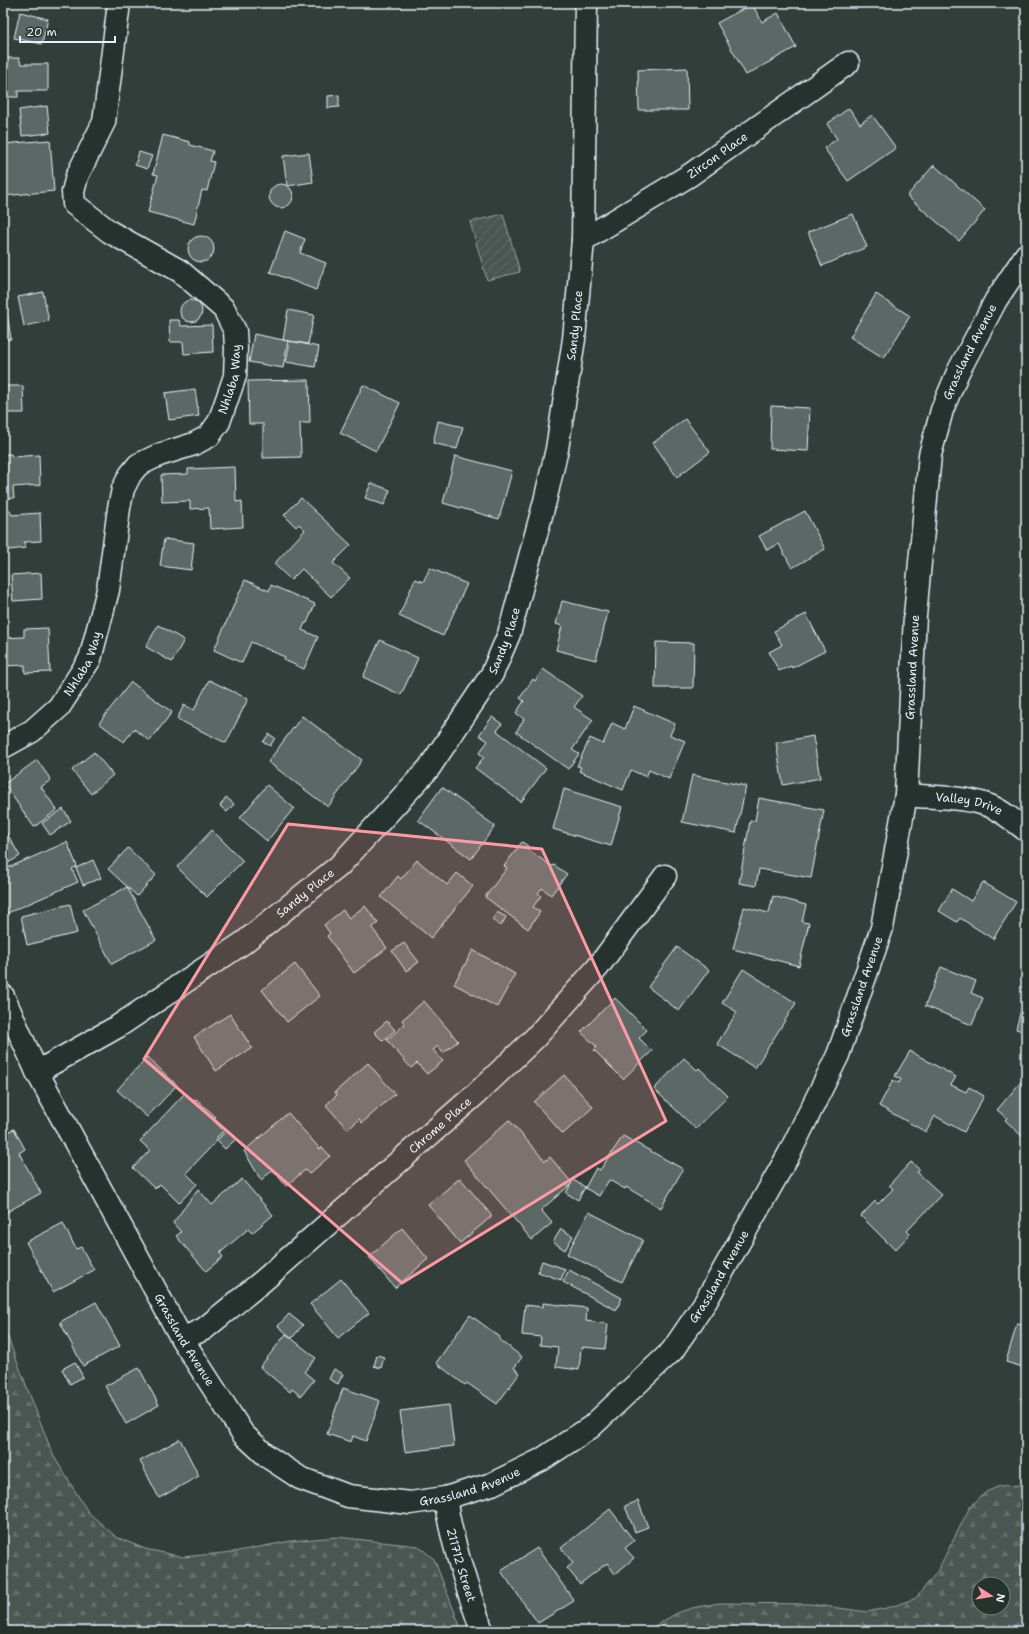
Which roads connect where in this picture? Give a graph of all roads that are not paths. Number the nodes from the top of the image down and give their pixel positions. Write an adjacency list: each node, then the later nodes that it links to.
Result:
1 (119, 3): 6 (street, Nhlaba Way)
2 (586, 3): 4 (street, Sandy Place)
3 (848, 63): 4 (street, Zircon Place)
4 (583, 240): 11 (street, Sandy Place)
5 (1026, 255): 7 (street, Grassland Avenue)
6 (3, 747)
7 (906, 795): 8 (street, Valley Drive); 13 (street, Grassland Avenue)
8 (1026, 830)
9 (665, 876): 12 (street, Chrome Place)
10 (3, 996): 11 (street, Grassland Avenue)
11 (37, 1072): 12 (street, Grassland Avenue)
12 (182, 1339): 13 (street, Grassland Avenue)
13 (445, 1498): 14 (street, 211712 Street)
14 (482, 1631)

